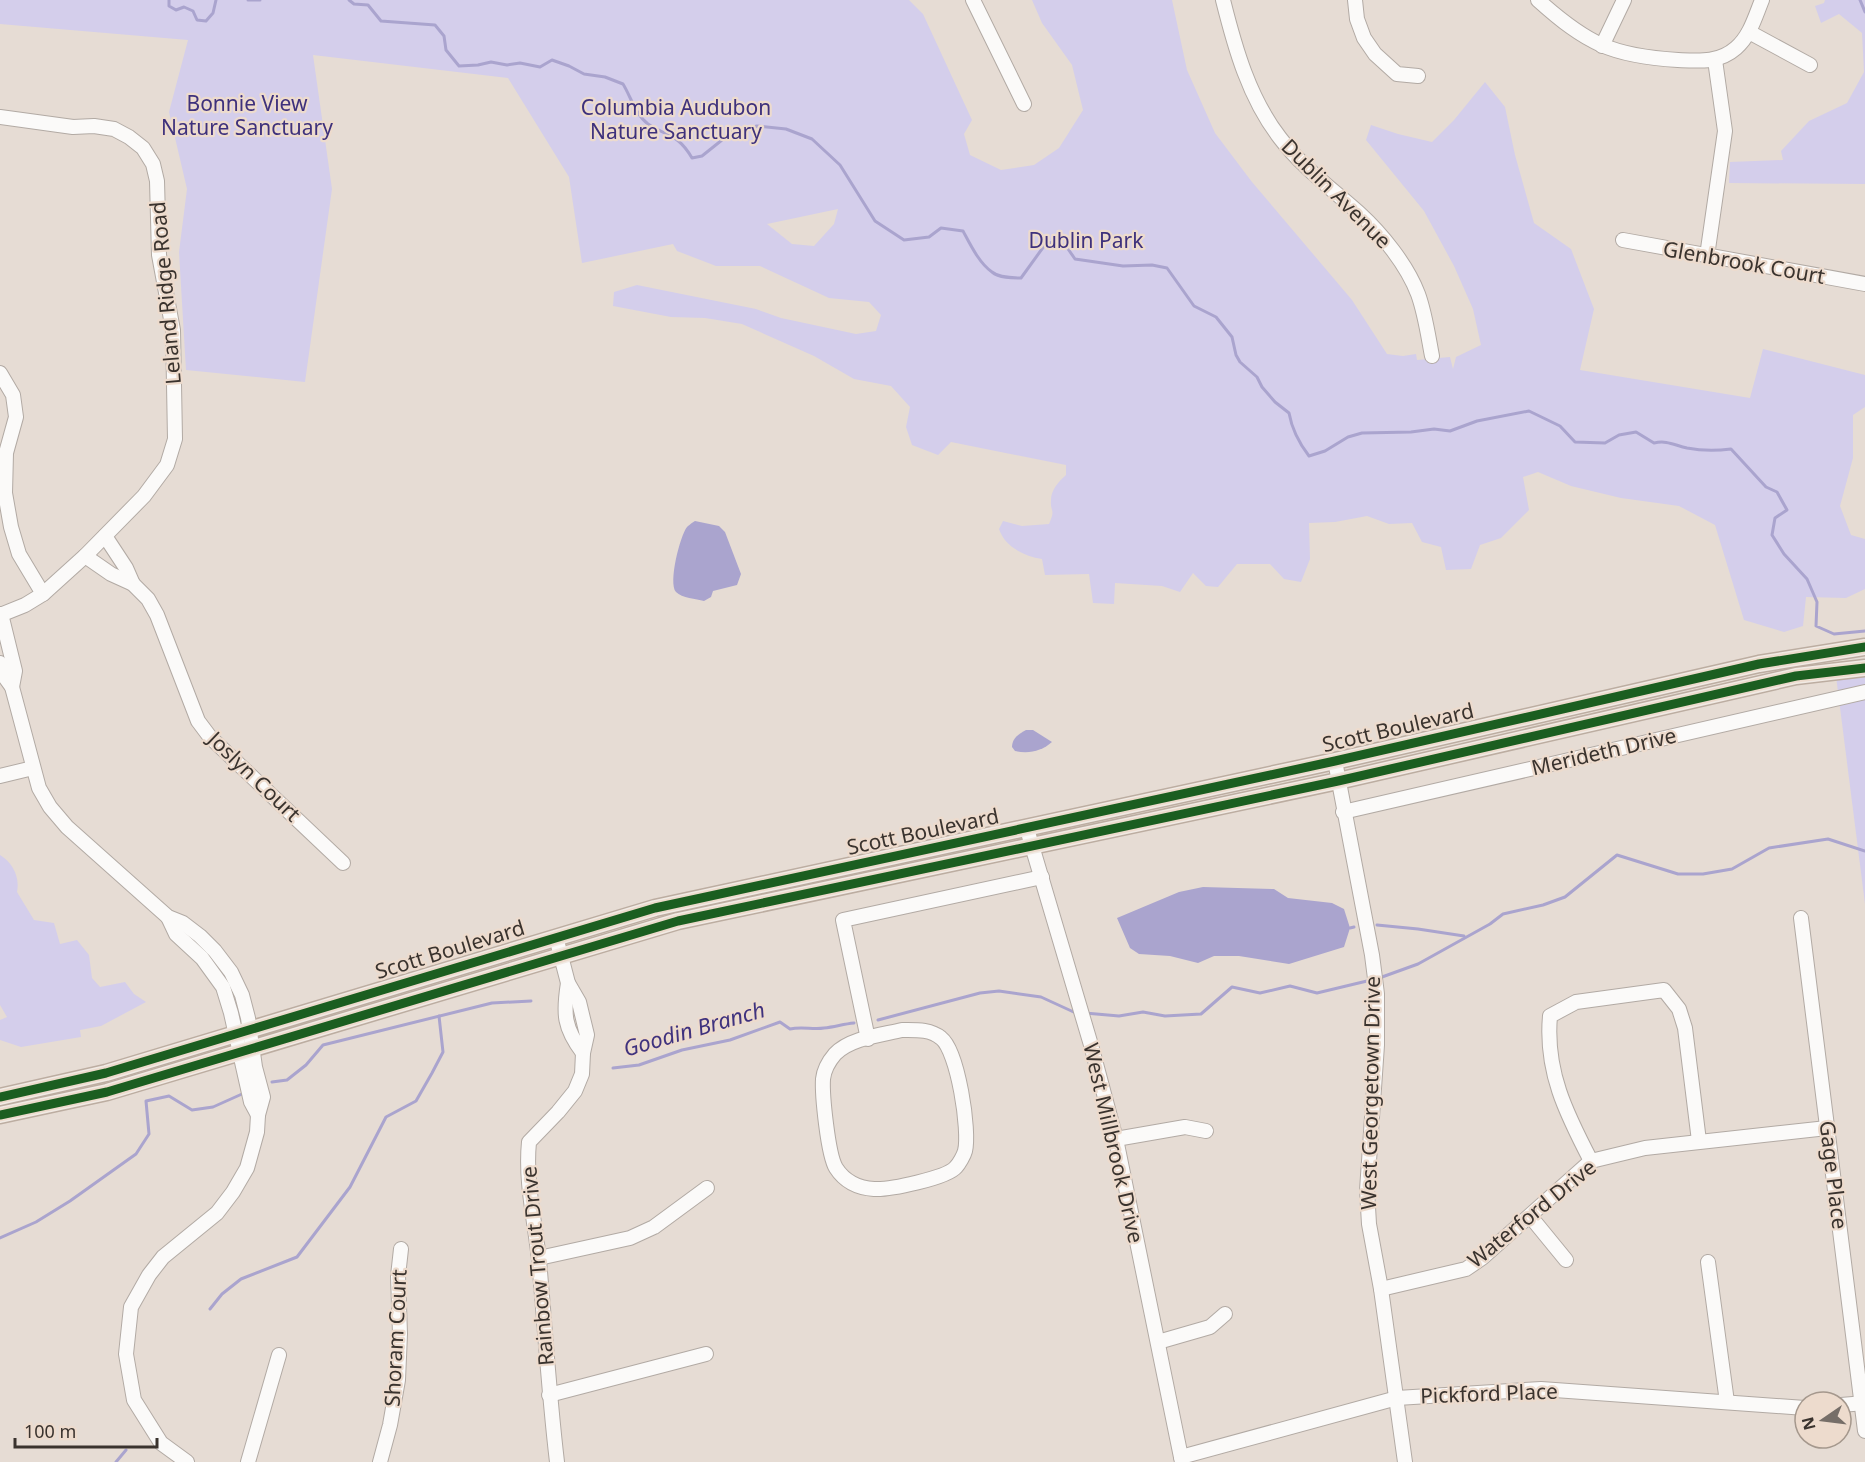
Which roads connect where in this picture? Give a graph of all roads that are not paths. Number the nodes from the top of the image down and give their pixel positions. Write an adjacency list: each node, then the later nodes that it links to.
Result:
1 (973, 0): 12 (street)
2 (1223, 0): 17 (street, Dublin Avenue)
3 (1355, 0): 11 (street)
4 (1538, 0): 8 (street)
5 (1624, 0): 8 (street)
6 (1762, 0): 7 (street)
7 (1749, 32): 9 (street); 10 (street)
8 (1602, 46): 9 (street)
9 (1715, 60): 15 (street)
10 (1810, 65)
11 (1418, 76)
12 (1024, 104)
13 (0, 117): 19 (street, Leland Ridge Road)
14 (1623, 240): 15 (street, Glenbrook Court)
15 (1707, 256): 16 (street, Glenbrook Court)
16 (1865, 284)
17 (1432, 356)
18 (0, 373): 22 (street)
19 (105, 536): 20 (street, Leland Ridge Road); 21 (street, Joslyn Court)
20 (85, 556): 21 (street, Joslyn Court); 22 (street, Leland Ridge Road)
21 (133, 584): 36 (street, Joslyn Court)
22 (43, 594): 23 (street, Leland Ridge Road)
23 (0, 614): 27 (street)
24 (1865, 647): 29 (main road, Scott Boulevard)
25 (0, 663): 27 (street)
26 (1865, 668): 32 (main road, Scott Boulevard)
27 (12, 687): 30 (street)
28 (1865, 692): 33 (street, Merideth Drive)
29 (1335, 761): 32 (street, West Georgetown Drive); 34 (main road, Scott Boulevard)
30 (33, 768): 31 (street); 41 (street)
31 (0, 776)
32 (1338, 781): 33 (street, West Georgetown Drive); 35 (main road, Scott Boulevard)
33 (1343, 812): 57 (street, West Georgetown Drive)
34 (1027, 829): 35 (street, West Millbrook Drive); 39 (main road, Scott Boulevard)
35 (1032, 846): 37 (street, West Millbrook Drive); 40 (main road, Scott Boulevard)
36 (344, 863)
37 (1041, 877): 42 (street); 48 (street, West Millbrook Drive)
38 (1801, 918): 46 (street, Gage Place)
39 (556, 936): 40 (street, Rainbow Trout Drive); 41 (main road, Scott Boulevard)
40 (562, 955): 43 (main road, Scott Boulevard); 54 (street, Rainbow Trout Drive)
41 (243, 1033): 43 (street); 44 (main road, Scott Boulevard)
42 (868, 1039): 42 (street)
43 (246, 1051): 45 (main road, Scott Boulevard); 69 (street)
44 (0, 1097)
45 (0, 1115)
46 (1827, 1128): 49 (street, Waterford Drive); 65 (street, Gage Place)
47 (1206, 1131): 48 (street)
48 (1116, 1139): 59 (street, West Millbrook Drive)
49 (1699, 1141): 50 (street, Waterford Drive); 50 (street)
50 (1591, 1161): 52 (street, Waterford Drive)
51 (706, 1188): 54 (street)
52 (1530, 1216): 55 (street); 57 (street, Waterford Drive)
53 (401, 1249): 71 (street, Shoram Court)
54 (539, 1258): 62 (street, Rainbow Trout Drive)
55 (1566, 1260)
56 (1708, 1262): 64 (street)
57 (1381, 1289): 63 (street, West Georgetown Drive)
58 (1225, 1314): 59 (street)
59 (1158, 1342): 68 (street, West Millbrook Drive)
60 (279, 1354): 70 (street)
61 (706, 1354): 62 (street)
62 (549, 1395): 72 (street, Rainbow Trout Drive)
63 (1397, 1398): 64 (street, Pickford Place); 68 (street, Pickford Place); 73 (street, West Georgetown Drive)
64 (1727, 1402): 66 (street, Pickford Place)
65 (1863, 1403): 67 (street, Gage Place)
66 (1793, 1407)
67 (1865, 1431)
68 (1181, 1460)
69 (187, 1462)
70 (248, 1462)
71 (380, 1462)
72 (557, 1462)
73 (1405, 1462)

